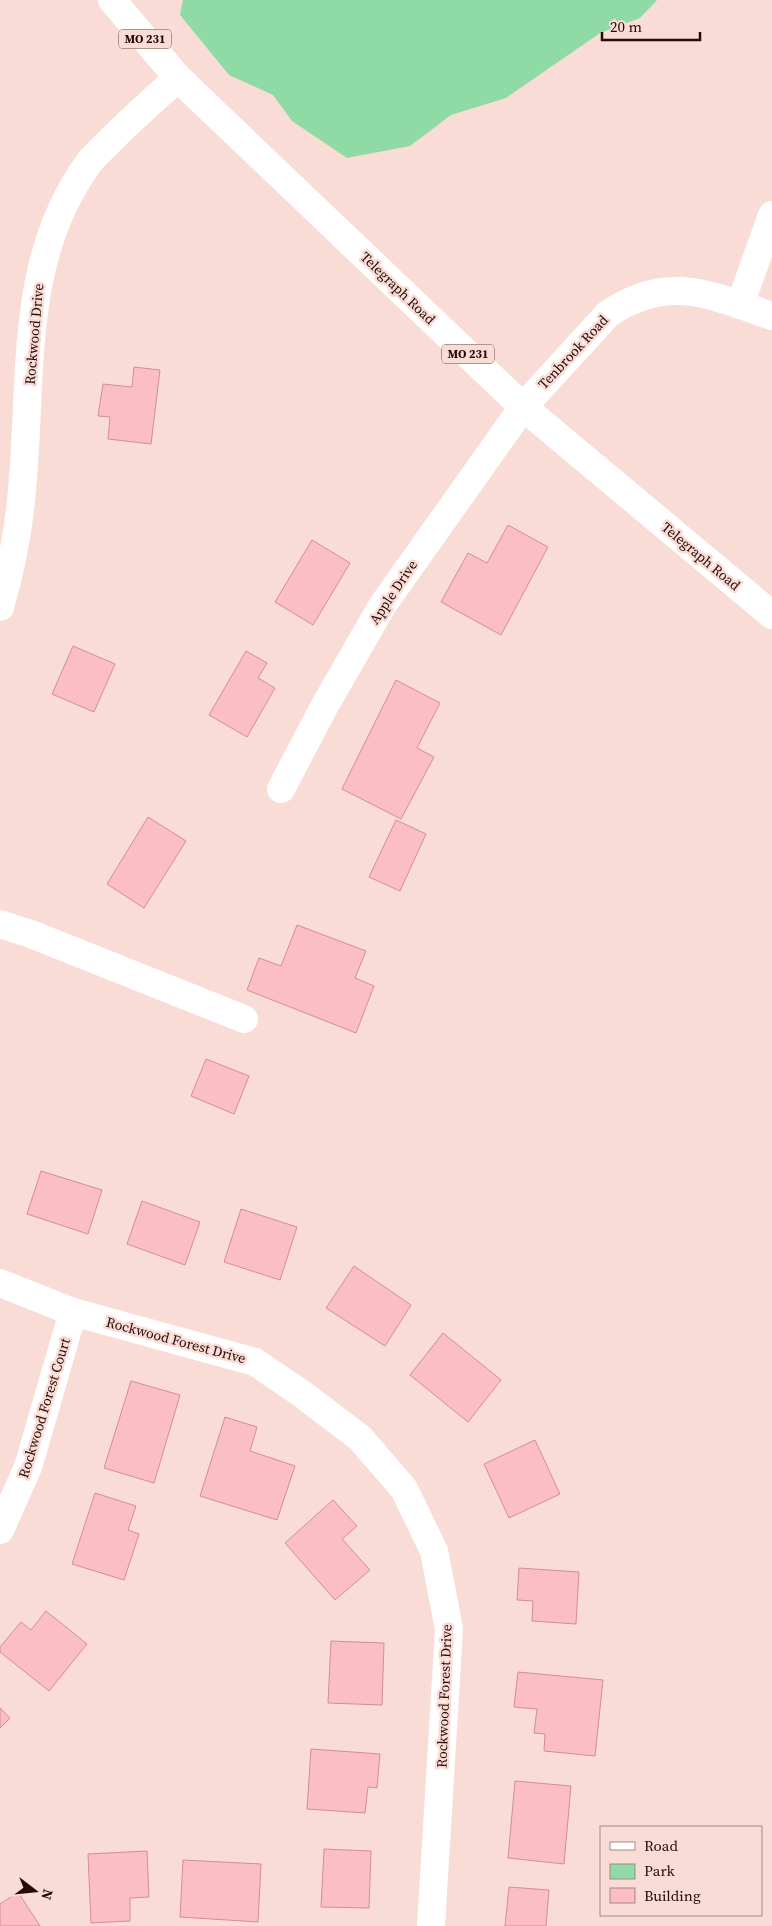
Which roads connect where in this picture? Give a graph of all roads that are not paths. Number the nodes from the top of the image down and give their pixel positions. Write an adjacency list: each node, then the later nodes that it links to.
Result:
1 (112, 0): 2 (street, Telegraph Road / MO 231)
2 (178, 78): 6 (street, Telegraph Road / MO 231); 7 (street, Rockwood Drive)
3 (772, 215): 4 (street)
4 (740, 306): 5 (street, Tenbrook Road); 6 (street, Tenbrook Road)
5 (772, 316)
6 (523, 407): 8 (street, Telegraph Road / MO 231); 9 (street, Apple Drive)
7 (0, 608)
8 (772, 615)
9 (281, 789)
10 (0, 924): 11 (street)
11 (244, 1020)
12 (0, 1283): 13 (street, Rockwood Forest Drive)
13 (73, 1312): 14 (street, Rockwood Forest Court); 15 (street, Rockwood Forest Drive)
14 (0, 1530)
15 (431, 1926)

